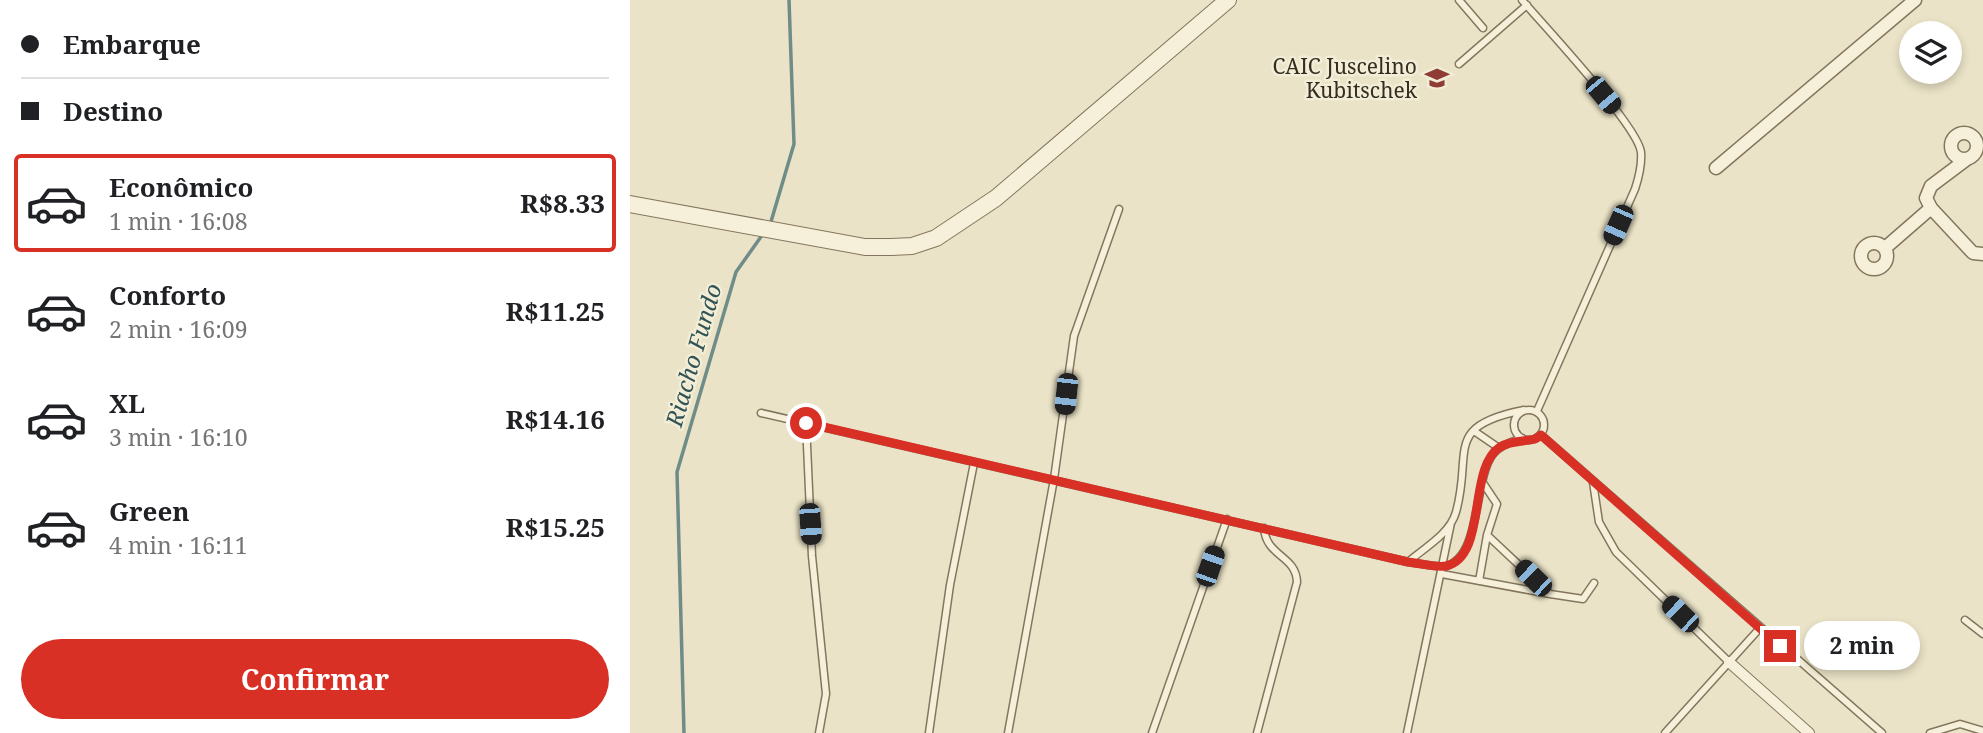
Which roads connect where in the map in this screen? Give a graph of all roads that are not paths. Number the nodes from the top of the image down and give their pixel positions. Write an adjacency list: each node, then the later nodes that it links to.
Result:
1 (1228, 0): 9 (street)
2 (1459, 0): 5 (lane)
3 (1915, 0): 8 (street)
4 (1525, 3): 6 (lane); 15 (lane)
5 (1483, 28)
6 (1460, 64)
7 (1967, 159): 10 (street)
8 (1716, 168)
9 (630, 204)
10 (1931, 208): 12 (street); 13 (street)
11 (1119, 209): 23 (lane)
12 (1885, 248)
13 (1983, 254)
14 (1524, 410): 15 (lane); 18 (lane); 20 (lane)
15 (1537, 411): 19 (lane)
16 (761, 413): 17 (lane)
17 (806, 423): 22 (lane); 41 (lane)
18 (1474, 431): 21 (lane); 27 (lane)
19 (1541, 435): 20 (lane); 24 (lane)
20 (1522, 438): 21 (lane)
21 (1499, 448): 25 (lane)
22 (974, 463): 23 (lane); 42 (lane)
23 (1054, 479): 26 (lane); 43 (lane)
24 (1593, 482): 36 (lane); 38 (lane)
25 (1483, 483): 29 (lane); 31 (lane)
26 (1227, 519): 28 (lane); 44 (lane)
27 (1451, 523): 30 (lane); 31 (lane)
28 (1264, 527): 30 (lane); 45 (lane)
29 (1487, 535): 32 (lane); 34 (lane)
30 (1408, 562): 31 (lane)
31 (1443, 570): 32 (lane); 46 (lane)
32 (1479, 581): 34 (lane)
33 (1594, 583): 34 (lane)
34 (1550, 594)
35 (1965, 620): 37 (lane)
36 (1760, 628): 38 (lane); 49 (lane)
37 (1983, 634)
38 (1729, 662): 47 (lane); 48 (street)
39 (1947, 731): 40 (lane); 50 (lane)
40 (1983, 731)
41 (819, 733)
42 (929, 733)
43 (1007, 733)
44 (1152, 733)
45 (1257, 733)
46 (1407, 733)
47 (1665, 733)
48 (1809, 733)
49 (1882, 733)
50 (1930, 733)

